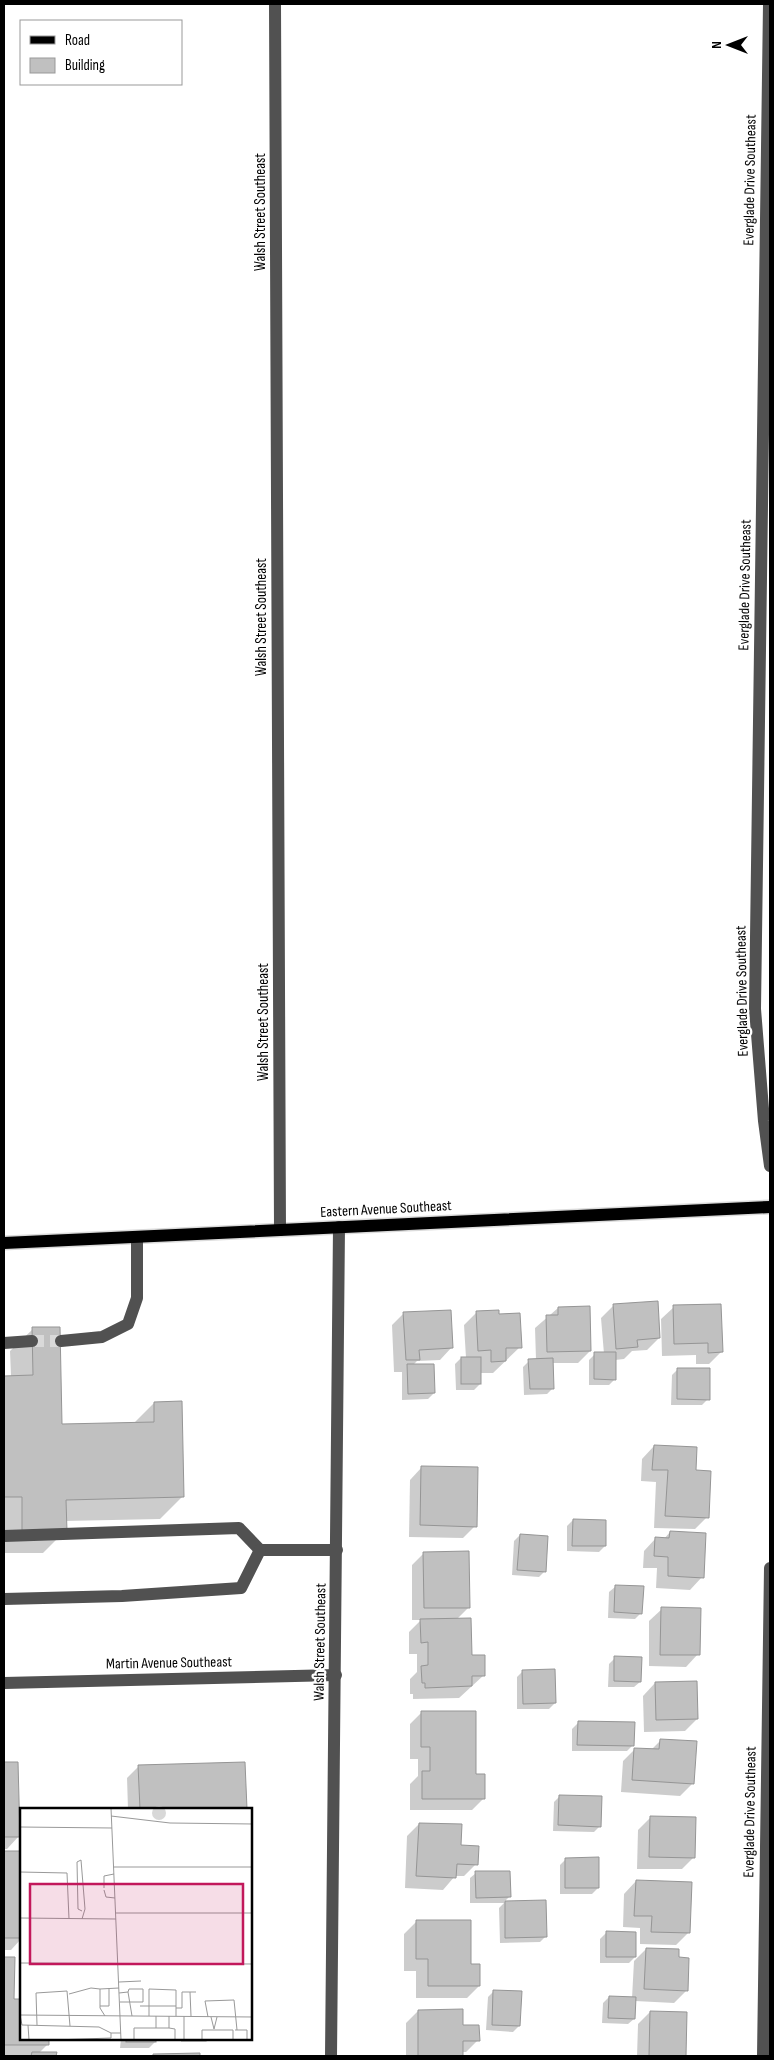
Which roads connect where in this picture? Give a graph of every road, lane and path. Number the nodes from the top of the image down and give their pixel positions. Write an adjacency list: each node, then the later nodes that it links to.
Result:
1 (275, 4): 6 (street, Walsh Street Southeast)
2 (769, 4): 3 (street, Everglade Drive Southeast)
3 (770, 1166)
4 (770, 1207): 5 (main road, Eastern Avenue Southeast)
5 (339, 1227): 6 (main road, Eastern Avenue Southeast); 14 (street, Walsh Street Southeast)
6 (280, 1230): 7 (main road, Eastern Avenue Southeast)
7 (137, 1237): 8 (main road, Eastern Avenue Southeast); 10 (street)
8 (4, 1243)
9 (32, 1341): 11 (street)
10 (61, 1341)
11 (4, 1342)
12 (4, 1536): 13 (street)
13 (260, 1550): 14 (street); 16 (street)
14 (337, 1550): 17 (street, Walsh Street Southeast)
15 (770, 1568): 20 (street, Everglade Drive Southeast)
16 (4, 1599)
17 (336, 1676): 18 (street, Martin Avenue Southeast); 19 (street, Walsh Street Southeast)
18 (4, 1684)
19 (330, 2056)
20 (763, 2056)

